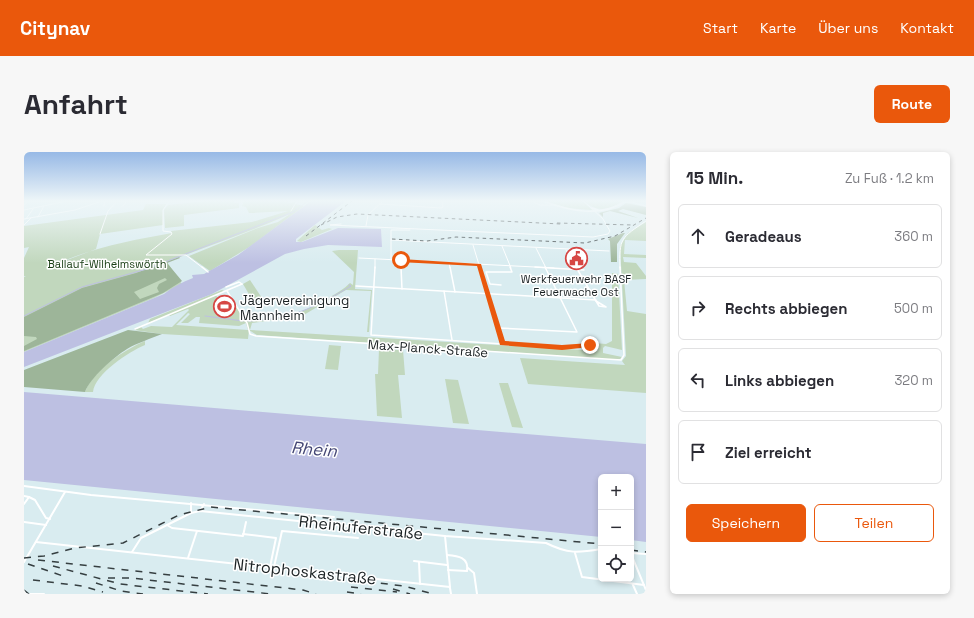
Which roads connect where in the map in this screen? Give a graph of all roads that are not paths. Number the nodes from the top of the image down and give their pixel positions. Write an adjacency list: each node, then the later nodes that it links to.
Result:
1 (104, 222): 9 (street)
2 (163, 222): 26 (street)
3 (367, 222): 7 (street)
4 (605, 222): 7 (street)
5 (645, 222): 32 (street, Max-Planck-Straße)
6 (341, 224): 7 (street)
7 (366, 226)
8 (410, 230): 10 (street)
9 (100, 234)
10 (391, 240): 11 (street); 18 (street)
11 (473, 244): 12 (street); 21 (street)
12 (502, 246): 13 (street); 22 (street)
13 (536, 248): 14 (street); 23 (street)
14 (566, 249): 15 (street); 24 (street)
15 (609, 251)
16 (359, 258): 17 (street)
17 (375, 259): 18 (street); 30 (street)
18 (391, 260): 19 (street)
19 (401, 260): 20 (street); 31 (street)
20 (449, 263): 21 (street); 34 (street)
21 (479, 265): 22 (street); 35 (street)
22 (510, 266): 23 (street); 27 (street)
23 (546, 268): 24 (street); 36 (street)
24 (578, 270): 25 (street); 36 (street)
25 (584, 270)
26 (208, 272)
27 (501, 285)
28 (226, 286): 32 (street)
29 (356, 286): 30 (street)
30 (374, 287): 31 (street); 39 (street)
31 (402, 289): 33 (street)
32 (227, 291): 38 (street)
33 (444, 291): 34 (street); 39 (street)
34 (455, 292): 35 (street)
35 (488, 294): 36 (street); 37 (street)
36 (561, 298): 37 (street)
37 (498, 328): 41 (street)
38 (136, 329)
39 (452, 340): 41 (street)
40 (589, 342): 41 (street)
41 (502, 344)
42 (24, 486): 43 (street)
43 (65, 492): 46 (street); 52 (street)
44 (24, 496): 45 (street)
45 (29, 497): 47 (street); 52 (street)
46 (191, 503): 48 (street); 50 (street)
47 (24, 504)
48 (204, 504): 49 (street); 51 (street)
49 (200, 511): 50 (street, Rheinuferstraße); 59 (street, Rheinuferstraße)
50 (191, 513): 56 (street, Rheinuferstraße)
51 (334, 517)
52 (50, 519): 55 (street)
53 (24, 522): 55 (street)
54 (246, 522): 58 (street)
55 (46, 525): 63 (street)
56 (167, 525): 57 (street); 65 (street, Rheinuferstraße)
57 (198, 531): 58 (street); 70 (street)
58 (243, 534): 60 (street)
59 (445, 536): 66 (street, Rheinuferstraße); 69 (street)
60 (276, 538): 61 (street); 76 (street)
61 (279, 538): 62 (street); 77 (street)
62 (358, 538)
63 (36, 542): 65 (street, Nitrophoskastraße); 73 (street)
64 (598, 549): 66 (street, Rheinuferstraße)
65 (132, 552): 70 (street, Nitrophoskastraße)
66 (575, 553): 81 (street)
67 (634, 553): 68 (street)
68 (646, 554)
69 (447, 555): 75 (street); 78 (street)
70 (188, 558): 76 (street, Nitrophoskastraße)
71 (634, 560): 82 (street)
72 (414, 561): 74 (street)
73 (24, 562)
74 (419, 562): 75 (street); 80 (street)
75 (448, 565): 79 (street)
76 (270, 567): 77 (street, Nitrophoskastraße)
77 (274, 568): 80 (street, Nitrophoskastraße)
78 (468, 568): 79 (street); 88 (street)
79 (448, 570): 83 (street)
80 (420, 584): 83 (street, Nitrophoskastraße)
81 (633, 584): 82 (street); 89 (street)
82 (644, 585): 84 (street)
83 (450, 587): 87 (street)
84 (646, 590)
85 (26, 594): 86 (street)
86 (44, 594)
87 (451, 594)
88 (477, 594)
89 (637, 594)

